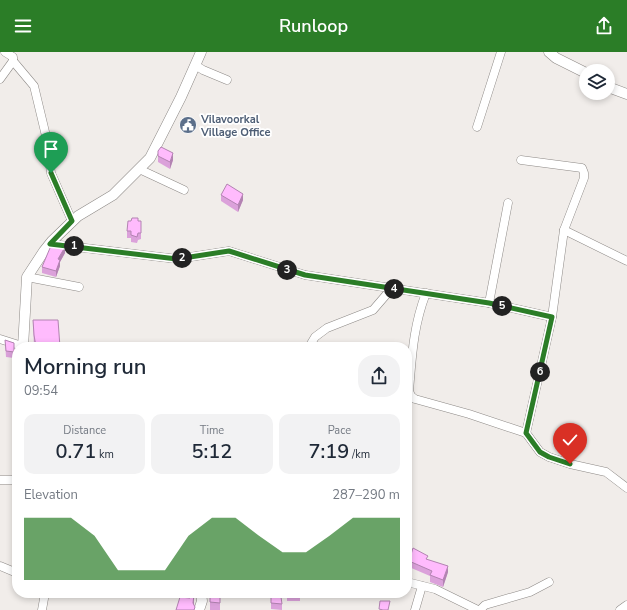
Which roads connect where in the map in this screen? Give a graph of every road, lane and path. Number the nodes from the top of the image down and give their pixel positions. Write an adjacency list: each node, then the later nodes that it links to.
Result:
1 (5, 52): 5 (street)
2 (201, 52): 6 (street)
3 (501, 52): 12 (street)
4 (549, 52): 7 (street)
5 (14, 61): 8 (street); 17 (street)
6 (195, 65): 9 (street); 14 (street)
7 (579, 70)
8 (0, 79)
9 (227, 80)
10 (615, 90): 11 (street)
11 (627, 94)
12 (477, 127)
13 (521, 160): 18 (street)
14 (139, 169): 15 (street); 17 (street)
15 (184, 190)
16 (508, 203): 25 (street)
17 (72, 221): 19 (street)
18 (564, 230): 20 (street); 26 (street)
19 (50, 244): 21 (street); 23 (street)
20 (627, 261)
21 (27, 277): 22 (street); 29 (street)
22 (79, 287)
23 (392, 288): 24 (street); 30 (street)
24 (426, 293): 25 (street); 31 (street)
25 (489, 303): 26 (street)
26 (552, 317): 33 (street)
27 (0, 338): 28 (street)
28 (12, 342)
29 (23, 342)
30 (312, 342)
31 (412, 351)
32 (412, 397): 33 (street)
33 (526, 433): 36 (street)
34 (0, 480): 35 (street)
35 (12, 480)
36 (627, 488)
37 (0, 566): 38 (street)
38 (12, 571)
39 (549, 582): 48 (street)
40 (412, 583): 41 (street)
41 (422, 586): 47 (street); 48 (street)
42 (43, 598): 45 (street)
43 (202, 598): 46 (street)
44 (627, 605): 49 (street)
45 (42, 610)
46 (199, 610)
47 (415, 610)
48 (479, 610)
49 (620, 610)

